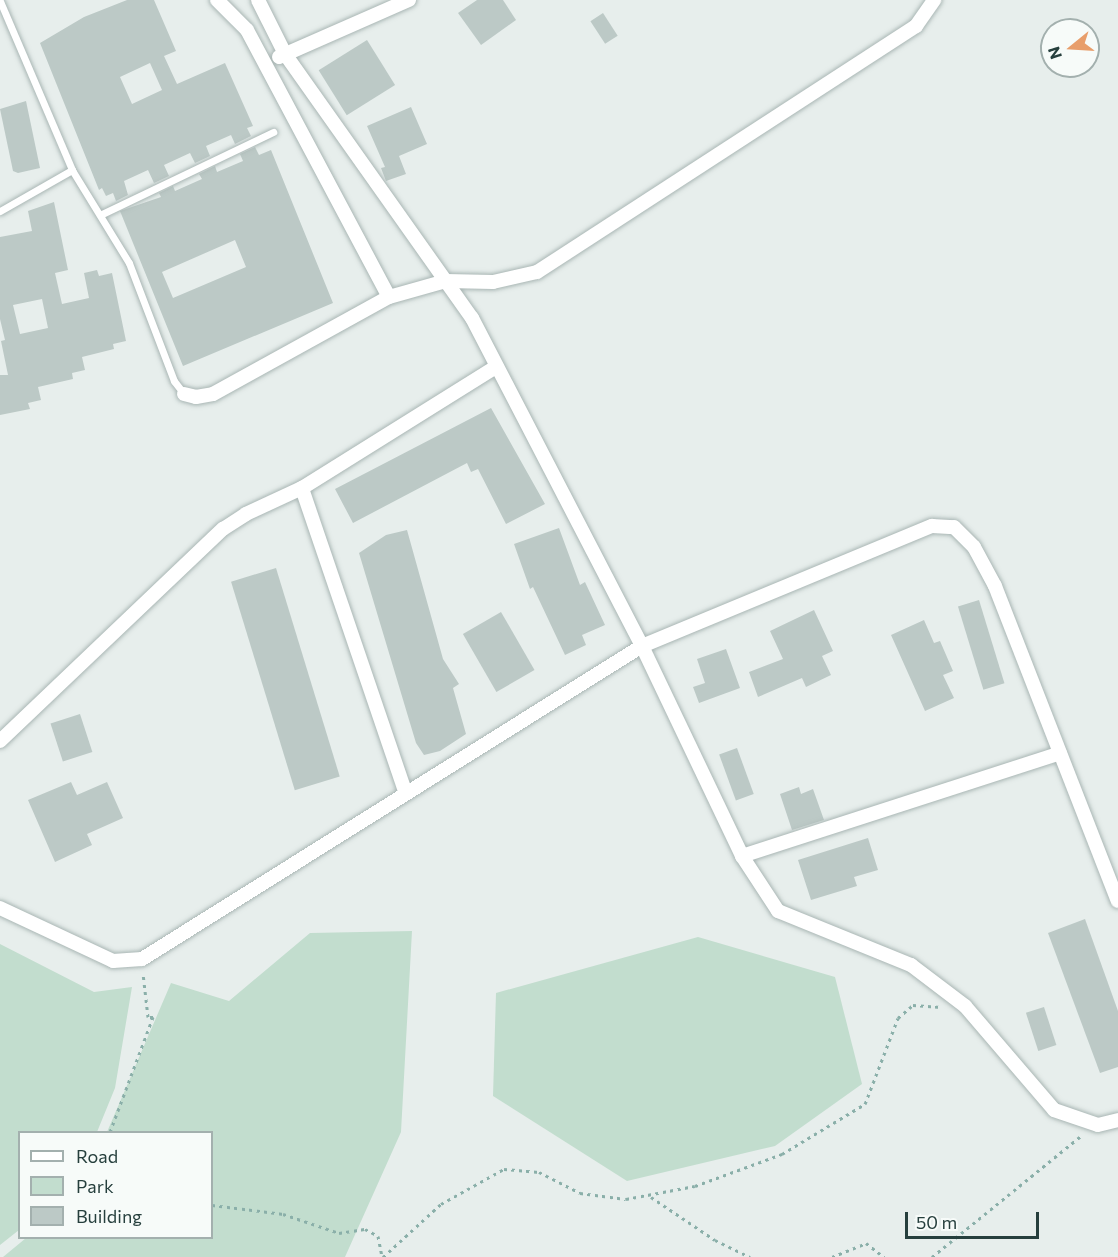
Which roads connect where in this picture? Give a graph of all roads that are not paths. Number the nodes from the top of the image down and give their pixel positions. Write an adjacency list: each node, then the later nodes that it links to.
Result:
1 (217, 0): 7 (street)
2 (258, 0): 6 (street)
3 (409, 0): 6 (street)
4 (934, 0): 12 (street)
5 (0, 1): 9 (lane)
6 (285, 54): 7 (street); 12 (street)
7 (266, 63): 13 (street)
8 (273, 132): 11 (lane)
9 (72, 170): 10 (lane); 11 (lane)
10 (0, 211)
11 (102, 214): 15 (lane)
12 (446, 281): 13 (street); 14 (street)
13 (389, 297): 15 (street)
14 (496, 367): 16 (street); 17 (street)
15 (184, 394)
16 (302, 488): 18 (street); 20 (street)
17 (642, 646): 19 (street); 20 (street); 21 (street)
18 (0, 741)
19 (1060, 753): 21 (street); 22 (street)
20 (405, 791): 23 (street)
21 (742, 856): 24 (street)
22 (1118, 902)
23 (0, 908)
24 (1118, 1120)

